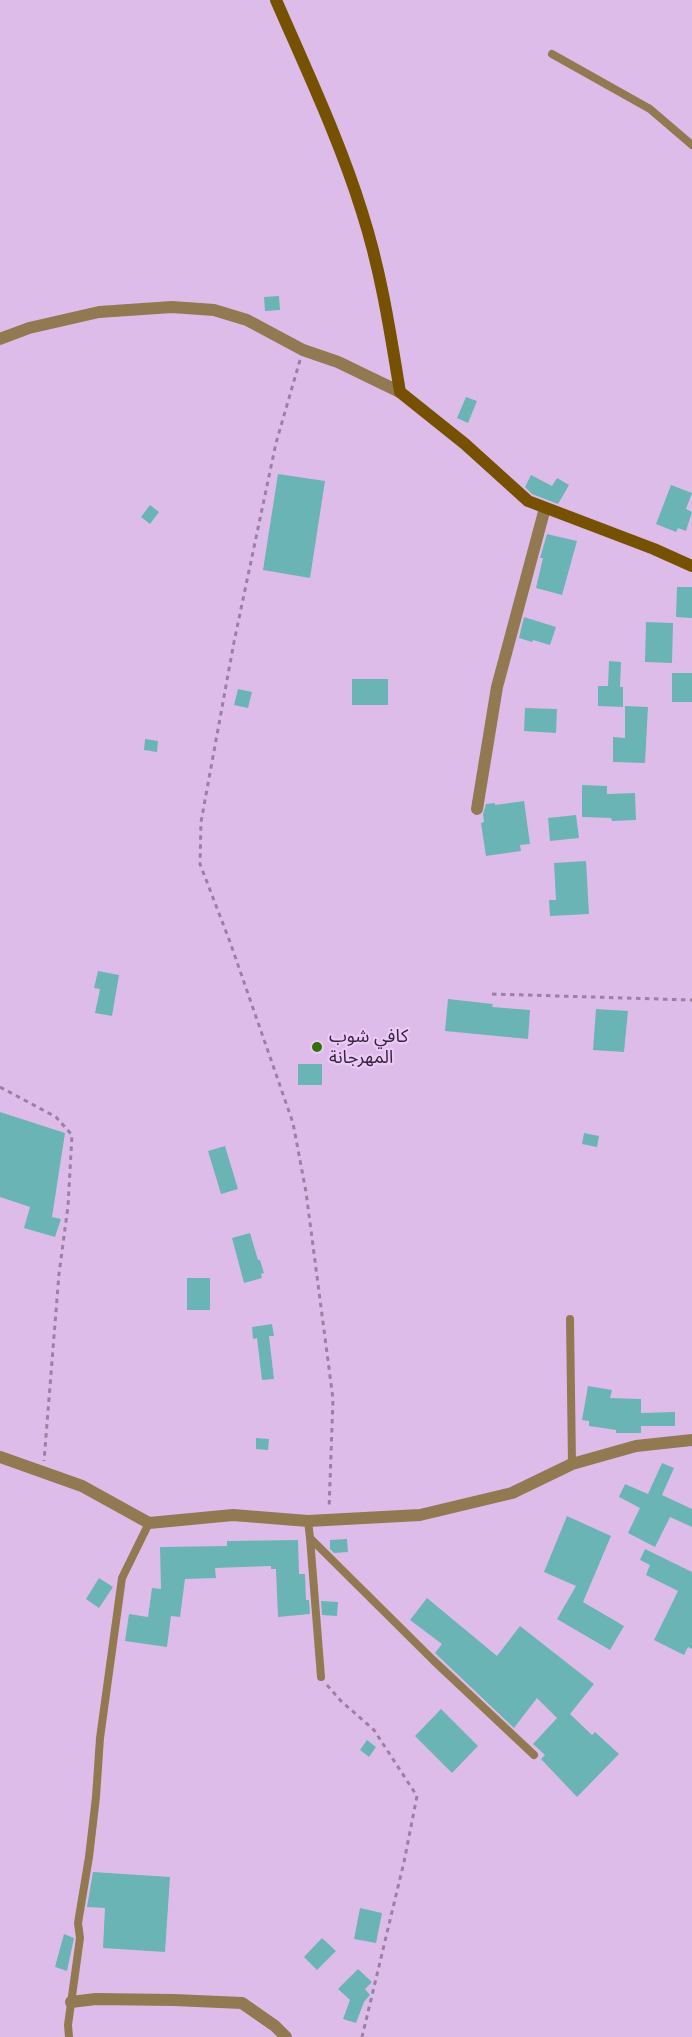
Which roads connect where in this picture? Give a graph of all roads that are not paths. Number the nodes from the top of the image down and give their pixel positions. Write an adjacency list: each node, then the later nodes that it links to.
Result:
1 (276, 0): 5 (street)
2 (552, 54): 3 (lane)
3 (692, 145)
4 (0, 339): 5 (street)
5 (400, 392): 6 (street)
6 (546, 508): 7 (street); 8 (street)
7 (692, 566)
8 (477, 809)
9 (570, 1319): 12 (lane)
10 (692, 1440): 12 (street)
11 (0, 1457): 14 (street)
12 (572, 1464): 13 (street)
13 (308, 1521): 14 (street); 15 (lane)
14 (149, 1523): 18 (lane)
15 (310, 1538): 16 (lane); 17 (lane)
16 (321, 1677)
17 (534, 1755)
18 (71, 2002): 19 (lane); 20 (street)
19 (69, 2037)
20 (286, 2037)

